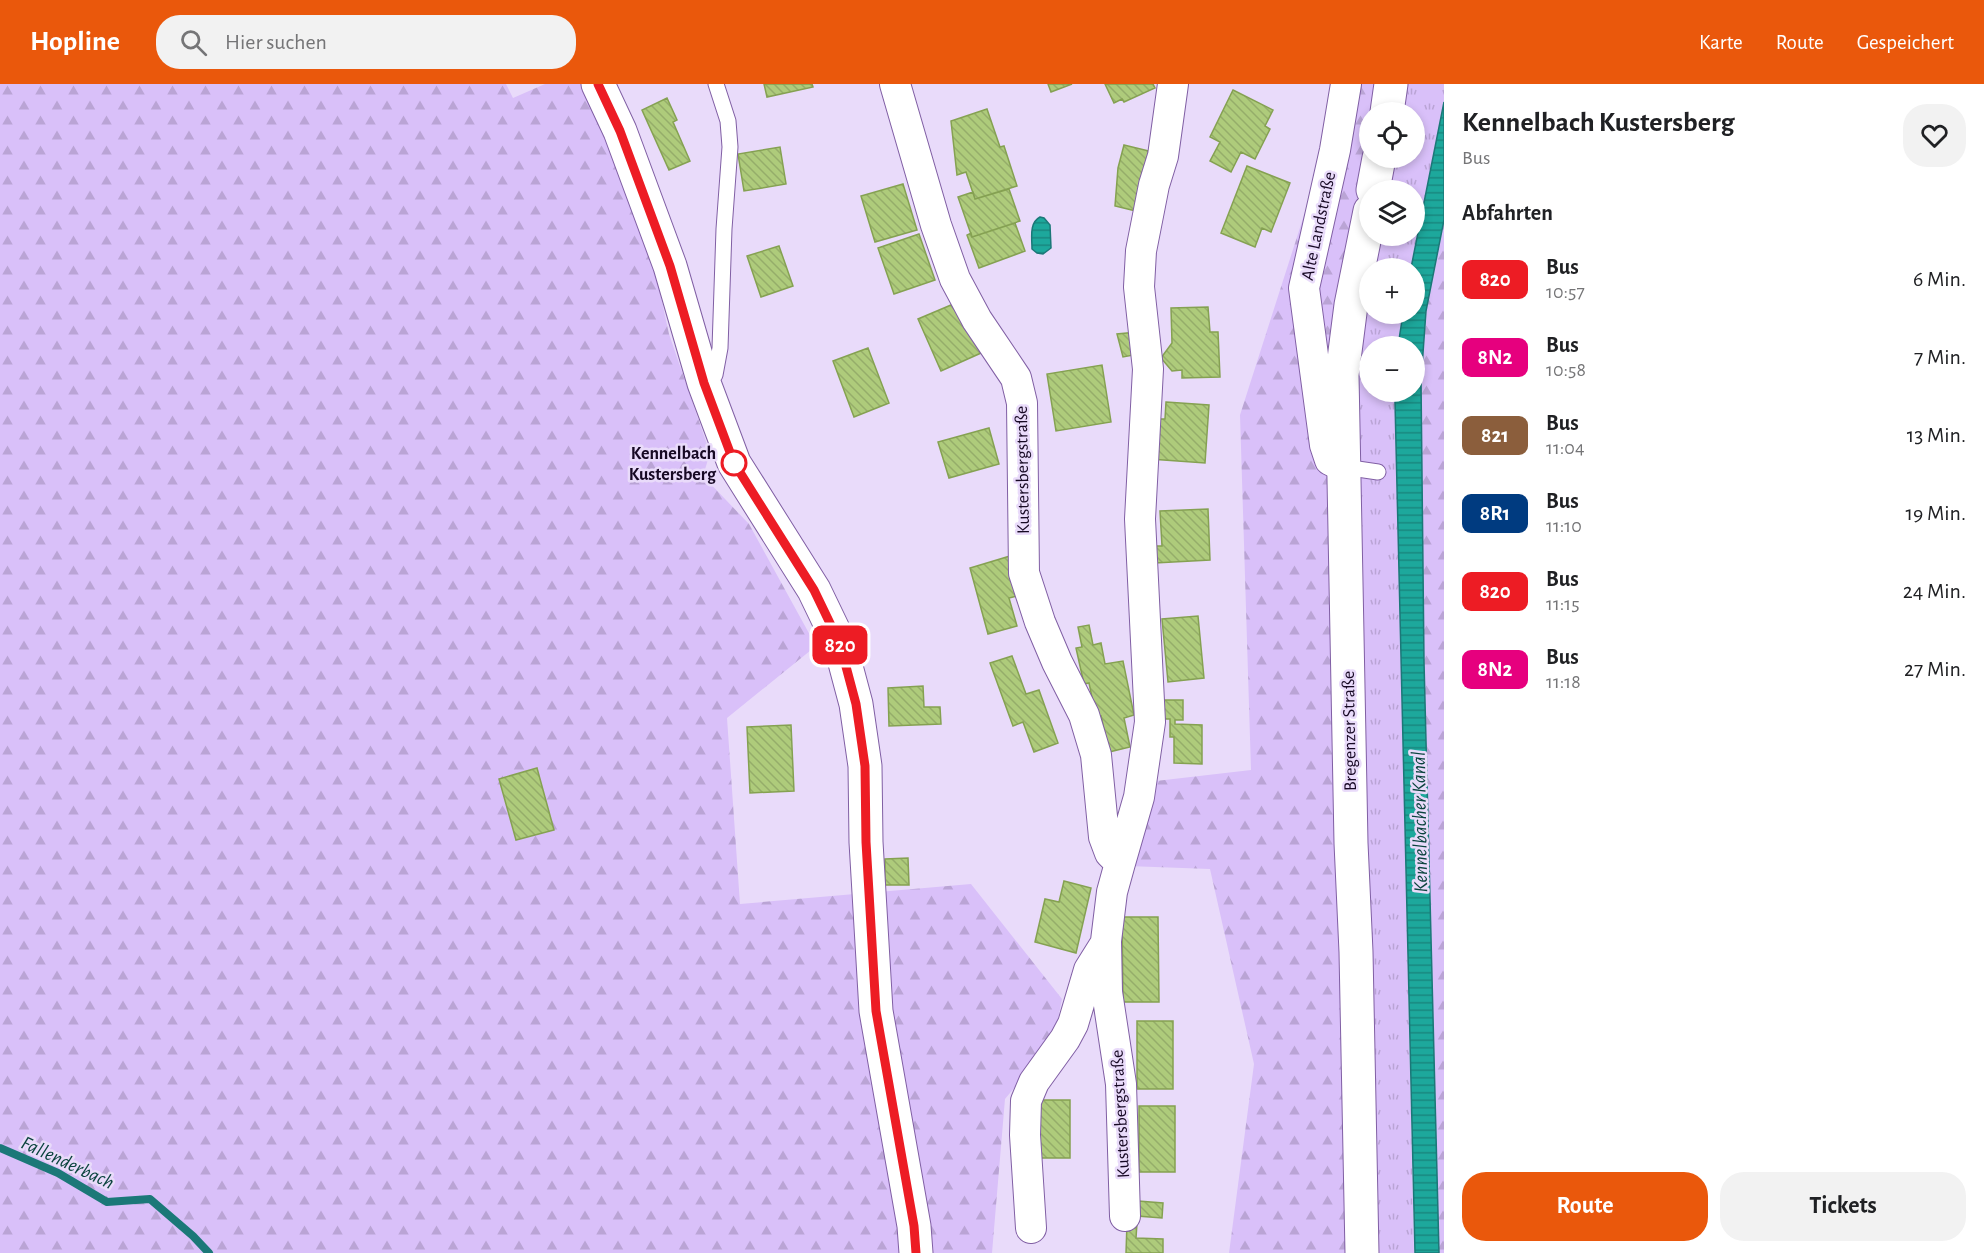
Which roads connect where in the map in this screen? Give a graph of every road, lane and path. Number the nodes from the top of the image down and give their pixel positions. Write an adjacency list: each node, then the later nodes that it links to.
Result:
1 (598, 84): 9 (main road)
2 (716, 84): 9 (lane)
3 (895, 84): 12 (street, Kustersbergstraße)
4 (1173, 84): 12 (street, Kustersbergstraße)
5 (1346, 84): 10 (street, Alte Landstraße)
6 (1392, 84): 7 (main road)
7 (1389, 102)
8 (1363, 246): 10 (main road, Bregenzer Straße)
9 (704, 383): 16 (main road)
10 (1344, 467): 11 (lane); 17 (main road, Bregenzer Straße)
11 (1378, 472)
12 (1120, 863): 13 (street, Kustersbergstraße)
13 (1106, 941): 14 (street, Kustersbergstraße); 15 (street, Kustersbergstraße)
14 (1125, 1216)
15 (1031, 1228)
16 (916, 1253)
17 (1362, 1253)

